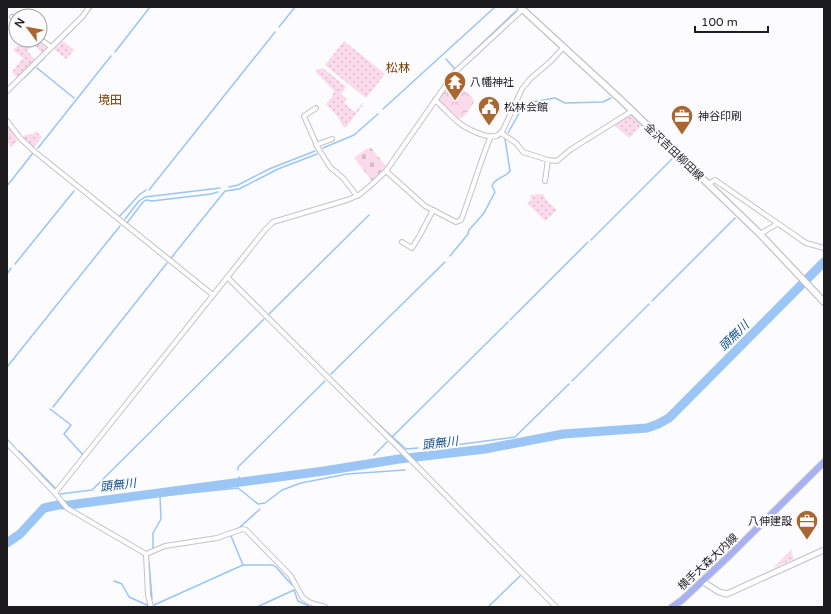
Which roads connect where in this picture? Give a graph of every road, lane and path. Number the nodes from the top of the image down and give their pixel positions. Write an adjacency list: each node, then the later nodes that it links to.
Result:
1 (89, 7): 4 (street)
2 (521, 8): 5 (main road, 金沢吉田柳田線); 7 (street)
3 (48, 45): 4 (street)
4 (51, 47): 6 (street)
5 (563, 48): 9 (main road, 金沢吉田柳田線); 11 (street)
6 (7, 91)
7 (436, 100): 12 (street); 16 (street)
8 (316, 108): 14 (street)
9 (632, 111): 15 (street); 18 (main road, 金沢吉田柳田線)
10 (7, 121): 26 (street)
11 (500, 133): 12 (street); 15 (street)
12 (491, 136): 20 (street)
13 (332, 139): 14 (street)
14 (316, 145): 19 (street)
15 (548, 160): 17 (street)
16 (386, 171): 19 (street); 20 (street)
17 (545, 181)
18 (708, 184): 21 (street); 22 (main road, 金沢吉田柳田線)
19 (357, 196): 25 (street)
20 (433, 210): 23 (street)
21 (777, 224): 22 (street); 24 (street)
22 (760, 234): 27 (main road, 金沢吉田柳田線)
23 (402, 242)
24 (824, 248)
25 (228, 278): 26 (street); 36 (street)
26 (213, 295): 30 (street)
27 (824, 302)
28 (7, 443): 30 (street)
29 (824, 462): 33 (main road, 横手大森大内線)
30 (55, 493): 32 (street)
31 (824, 550): 33 (street)
32 (146, 554): 34 (street); 35 (street)
33 (702, 581): 37 (main road, 横手大森大内線)
34 (151, 607)
35 (325, 607)
36 (556, 607)
37 (672, 607)

